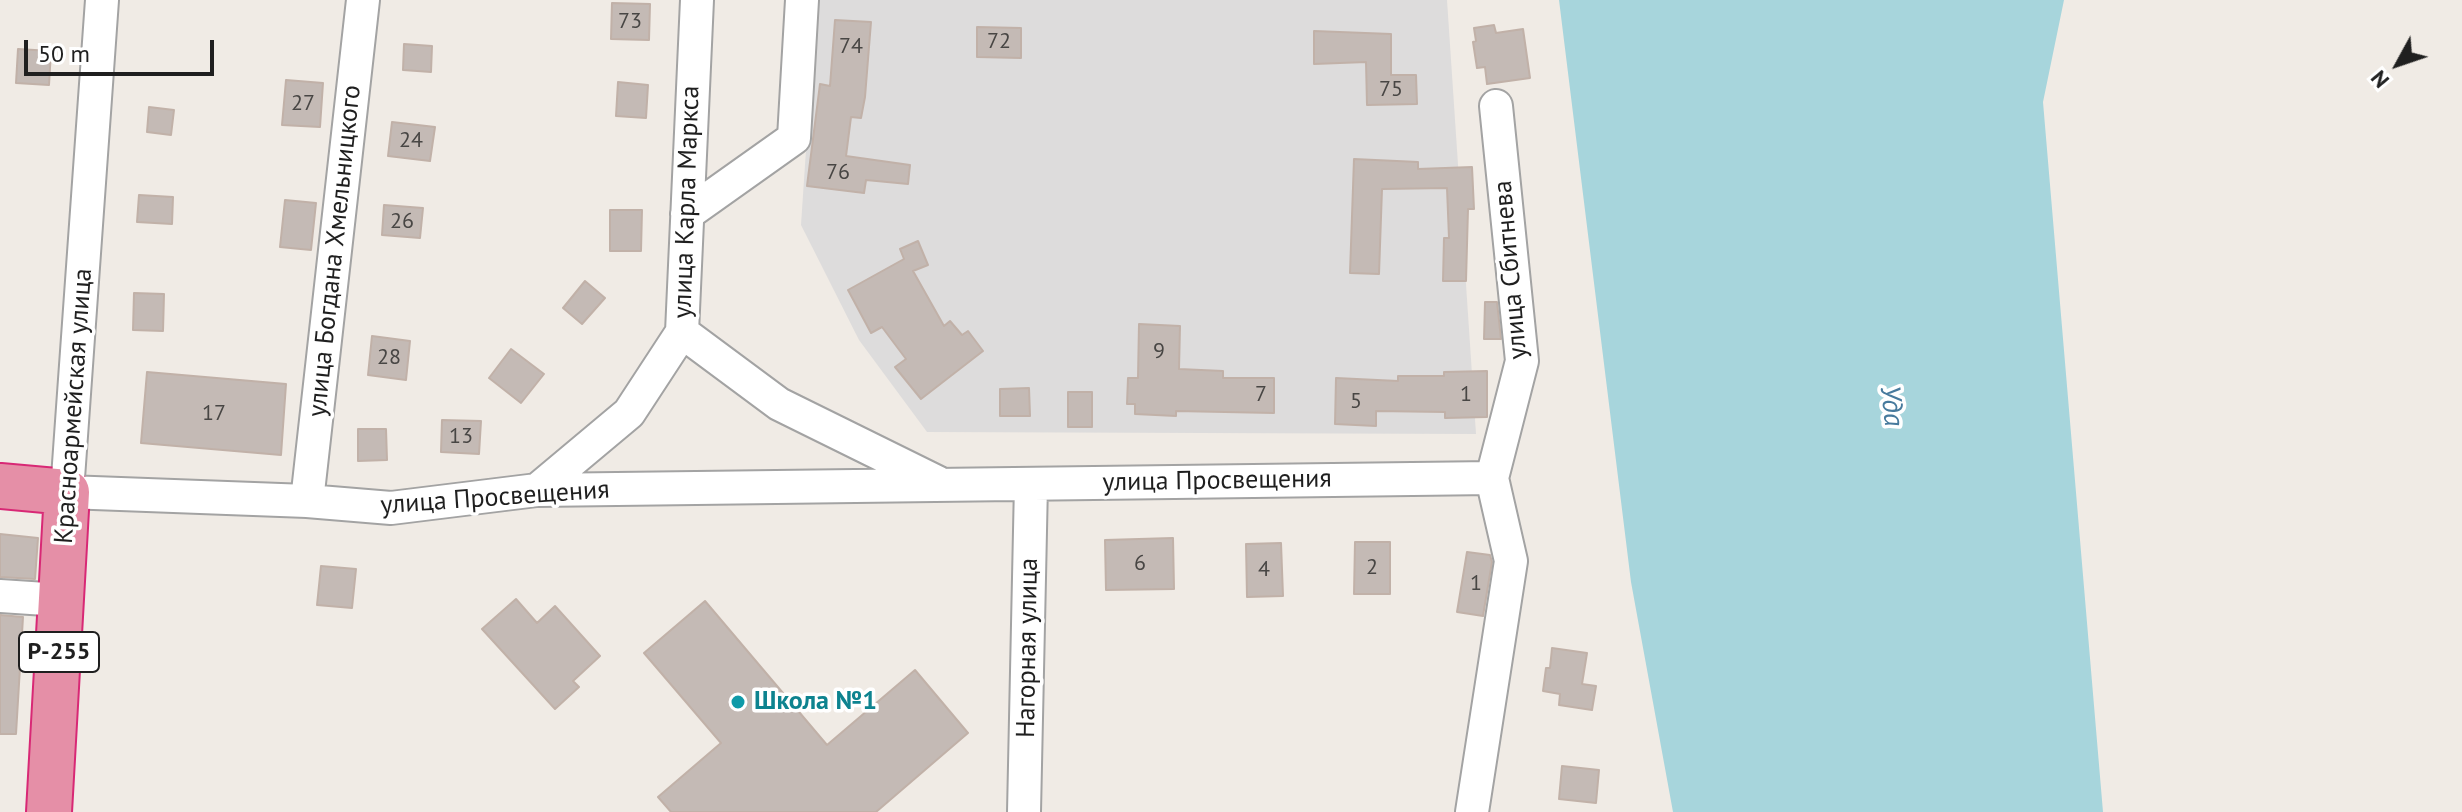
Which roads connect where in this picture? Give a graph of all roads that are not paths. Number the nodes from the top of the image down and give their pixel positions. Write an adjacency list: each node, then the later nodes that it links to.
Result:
1 (102, 0): 13 (street, Красноармейская улица)
2 (363, 0): 14 (street, улица Богдана Хмельницкого)
3 (697, 0): 6 (street, улица Карла Маркса)
4 (802, 0): 6 (street)
5 (1496, 106): 8 (street, улица Сбитнева)
6 (687, 214): 7 (street, улица Карла Маркса)
7 (682, 332): 10 (street, улица Просвещения); 12 (street, улица Карла Маркса)
8 (1492, 478): 9 (street, улица Просвещения); 19 (street)
9 (1031, 484): 10 (street, улица Просвещения); 18 (street, Нагорная улица)
10 (942, 485): 12 (street, улица Просвещения)
11 (0, 486): 13 (highway, улица Просвещения)
12 (537, 490): 14 (street, улица Просвещения)
13 (67, 492): 14 (street, улица Просвещения); 16 (highway, Красноармейская улица / Р-255)
14 (307, 501)
15 (0, 596): 16 (street)
16 (61, 600): 17 (highway, Красноармейская улица / Р-255)
17 (49, 812)
18 (1024, 812)
19 (1472, 812)

